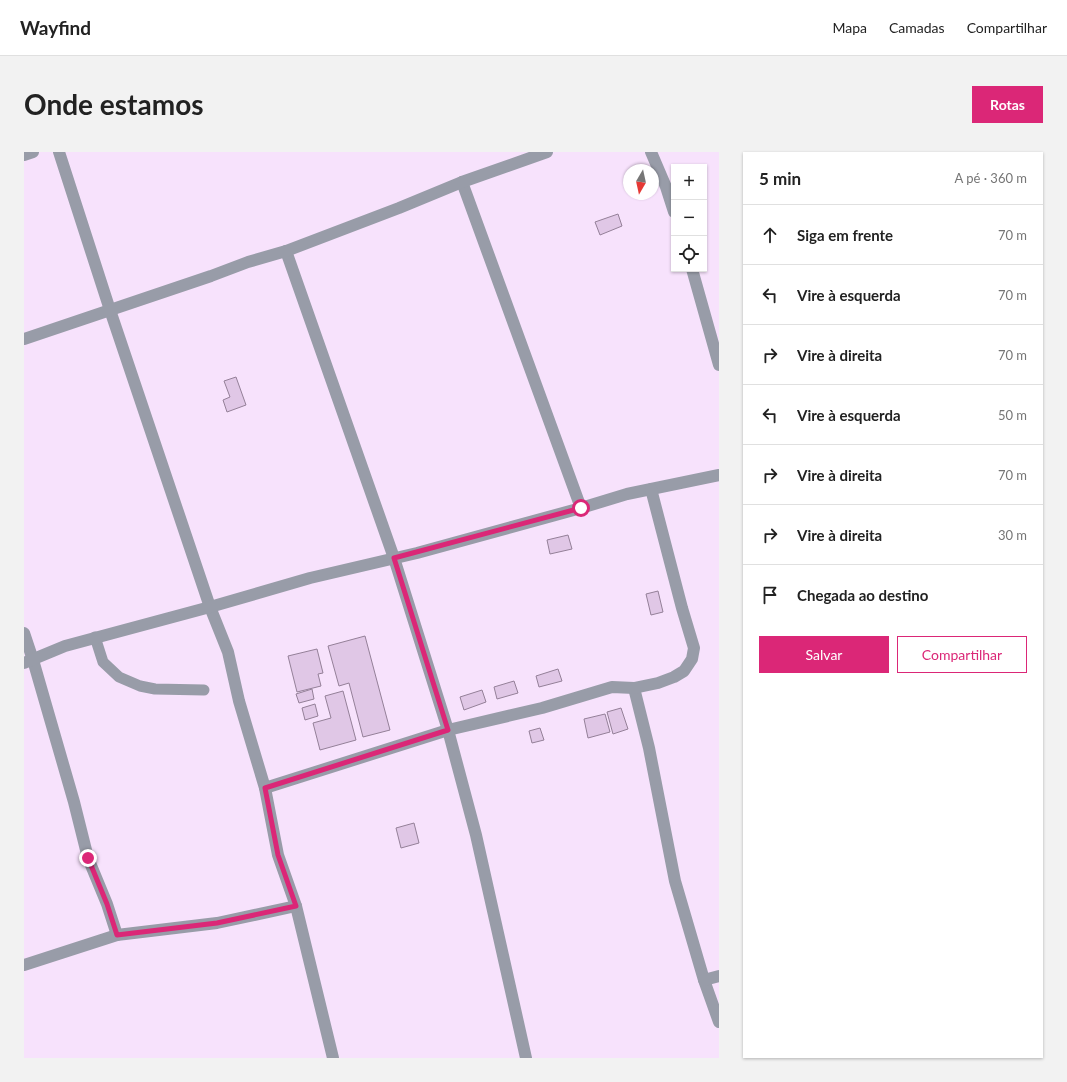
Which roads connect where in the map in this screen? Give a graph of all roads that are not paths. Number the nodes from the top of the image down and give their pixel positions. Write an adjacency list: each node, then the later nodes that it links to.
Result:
1 (33, 152): 5 (street)
2 (59, 152): 10 (street)
3 (547, 152): 6 (street)
4 (650, 152): 7 (street)
5 (24, 155)
6 (462, 182): 8 (street); 15 (street)
7 (671, 203)
8 (286, 250): 10 (street); 16 (street)
9 (693, 272): 12 (street)
10 (110, 310): 11 (street); 17 (street)
11 (24, 339)
12 (719, 366)
13 (719, 475): 14 (street)
14 (651, 489): 15 (street); 21 (street)
15 (581, 508): 16 (street)
16 (394, 558): 17 (street); 23 (street)
17 (210, 607): 19 (street); 24 (street)
18 (24, 633): 20 (street)
19 (95, 637): 20 (street); 22 (lane)
20 (28, 662): 26 (street)
21 (634, 688): 23 (street); 29 (street)
22 (204, 690)
23 (448, 730): 24 (street); 32 (street)
24 (265, 788): 25 (street)
25 (296, 906): 26 (street); 31 (street)
26 (117, 935): 27 (street)
27 (24, 965)
28 (719, 976): 29 (street)
29 (704, 980): 30 (street)
30 (719, 1022)
31 (333, 1058)
32 (526, 1058)

